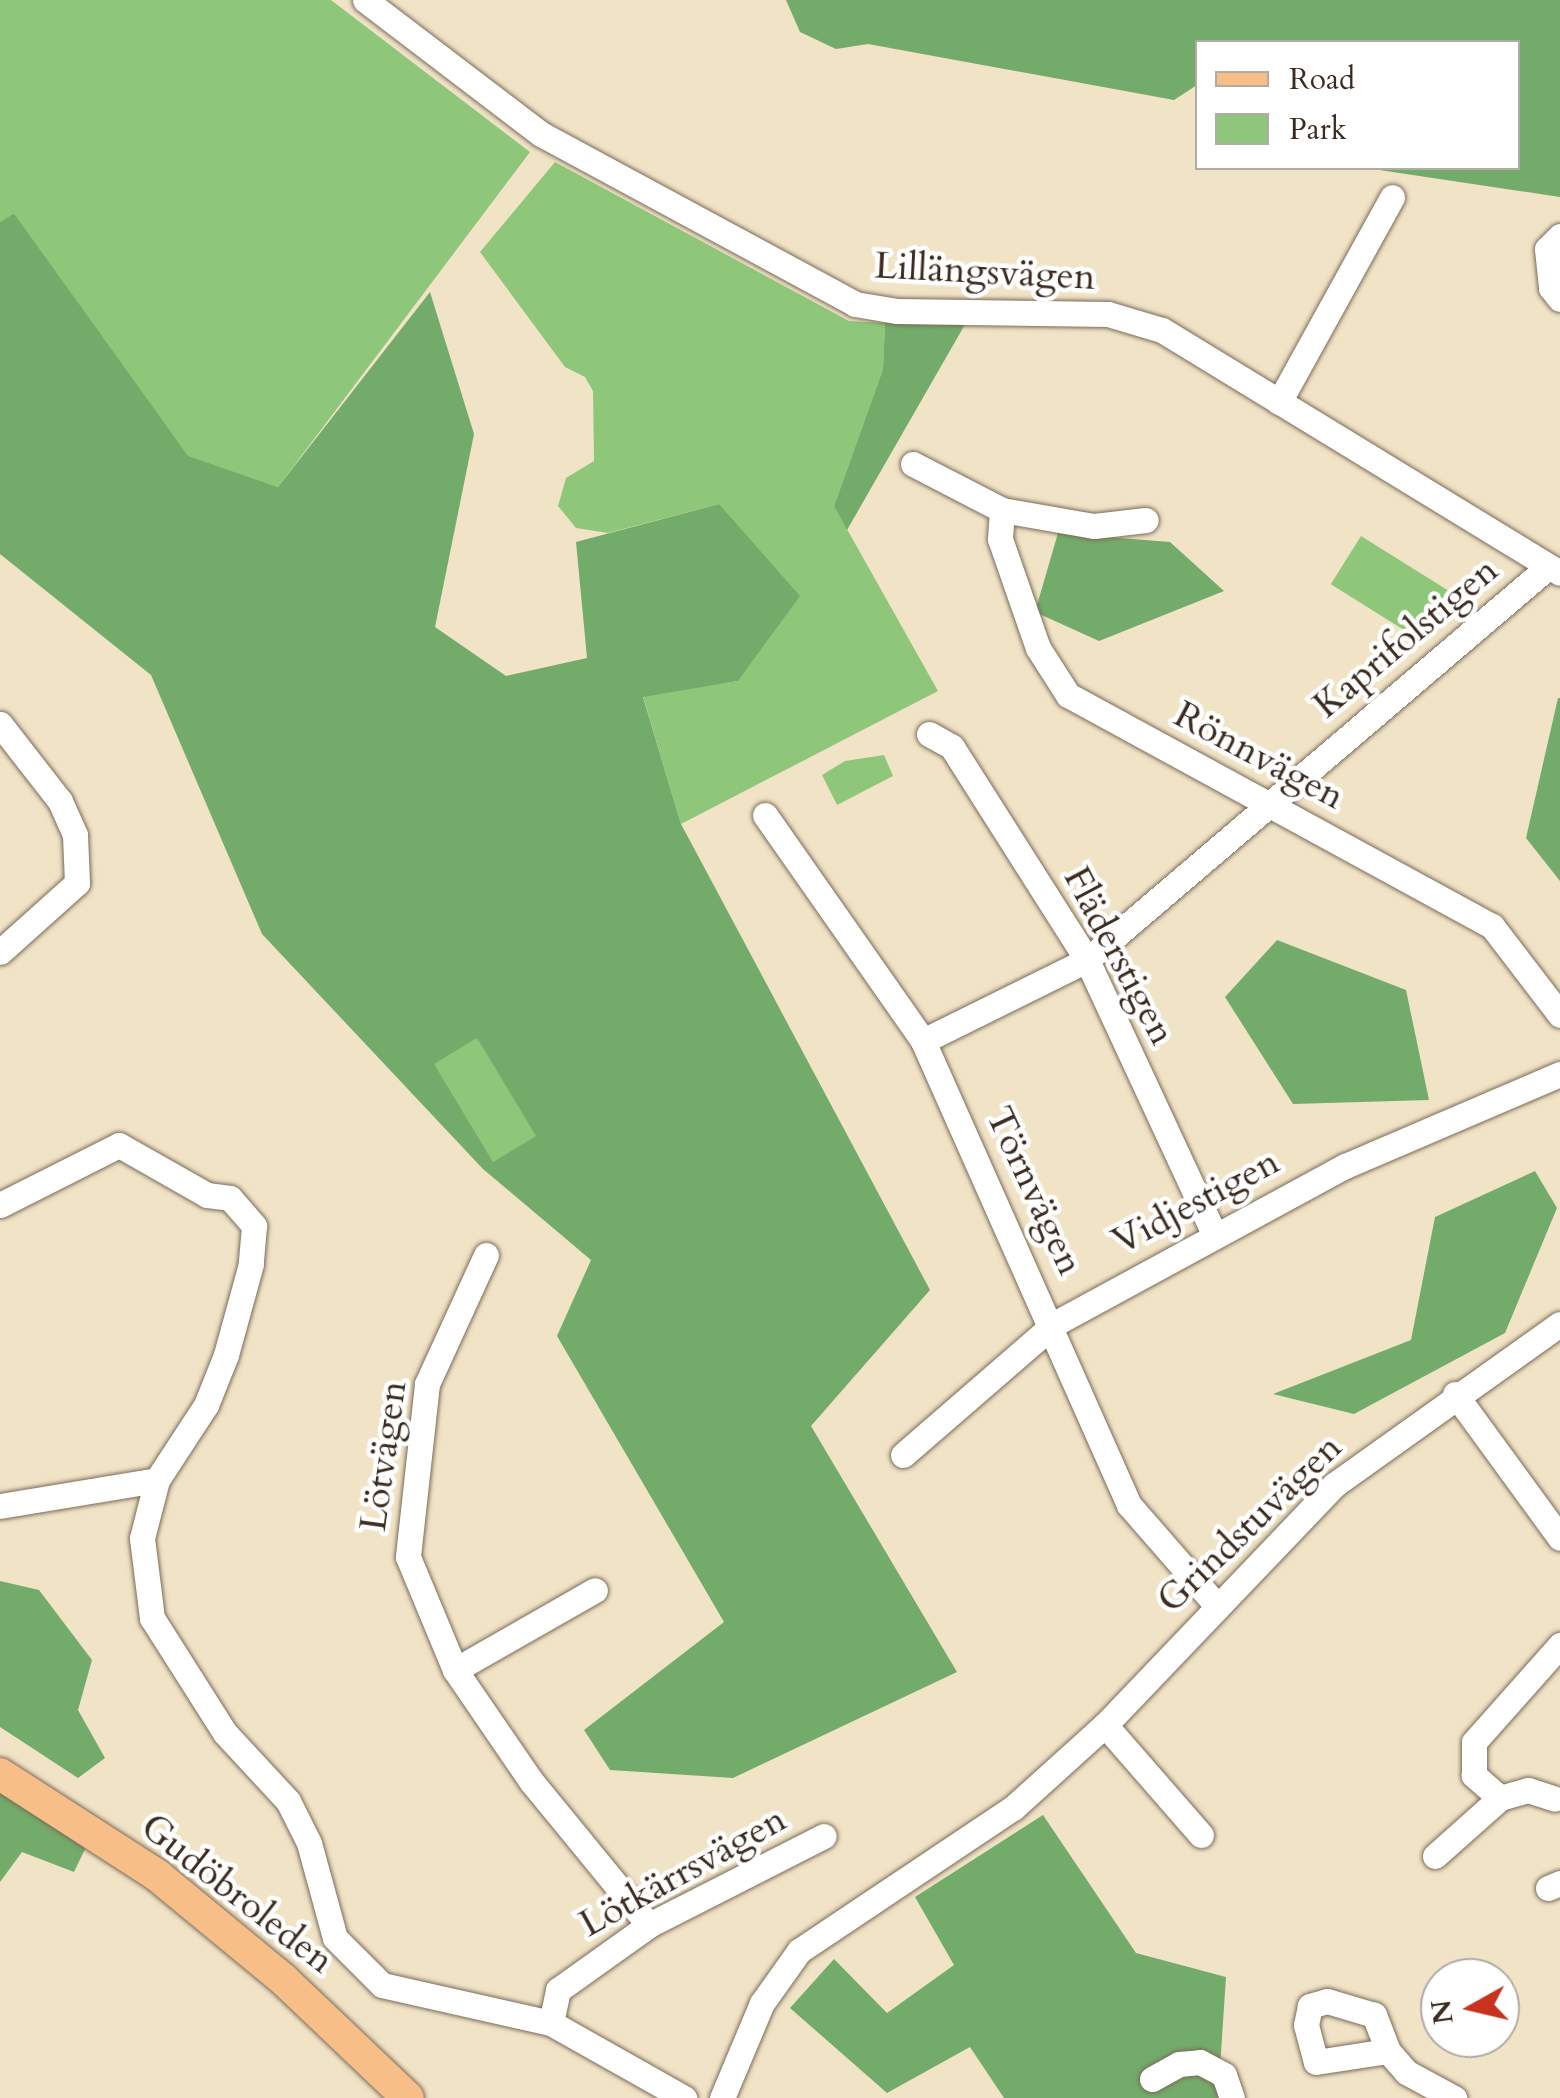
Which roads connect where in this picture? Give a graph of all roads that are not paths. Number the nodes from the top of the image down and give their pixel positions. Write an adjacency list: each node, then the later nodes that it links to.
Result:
1 (365, 0): 5 (street, Lillängsvägen)
2 (1392, 197): 5 (street)
3 (1560, 236): 4 (street)
4 (1560, 300)
5 (1279, 402): 9 (street, Lillängsvägen)
6 (913, 464): 7 (street)
7 (1002, 510): 8 (street); 12 (street, Rönnvägen)
8 (1146, 520)
9 (1554, 570): 12 (street, Kaprifolstigen)
10 (0, 724): 14 (street)
11 (929, 734): 15 (street, Fläderstigen)
12 (1269, 803): 15 (street, Kaprifolstigen); 16 (street, Rönnvägen)
13 (765, 815): 17 (street, Törnvägen)
14 (0, 952)
15 (1087, 960): 17 (street, Kaprifolstigen); 20 (street, Fläderstigen)
16 (1560, 1015)
17 (923, 1040): 22 (street, Törnvägen)
18 (1560, 1074): 20 (street, Vidjestigen)
19 (0, 1205): 26 (street)
20 (1214, 1232): 22 (street, Vidjestigen)
21 (486, 1255): 32 (street, Lötvägen)
22 (1054, 1324): 25 (street, Vidjestigen); 30 (street, Törnvägen)
23 (1560, 1324): 24 (street, Grindstuvägen)
24 (1455, 1394): 28 (street); 30 (street, Grindstuvägen)
25 (903, 1455)
26 (156, 1480): 27 (street); 41 (street)
27 (0, 1506)
28 (1560, 1538)
29 (595, 1590): 32 (street)
30 (1217, 1606): 33 (street, Grindstuvägen)
31 (1560, 1645): 35 (street)
32 (455, 1670): 40 (street, Lötvägen)
33 (1105, 1725): 37 (street); 46 (street, Grindstuvägen)
34 (0, 1774): 44 (main road, Gudöbroleden)
35 (1500, 1798): 36 (street); 39 (street)
36 (1555, 1799)
37 (1202, 1835)
38 (824, 1836): 40 (street, Lötkärrsvägen)
39 (1435, 1856)
40 (649, 1926): 41 (street, Lötkärrsvägen)
41 (551, 2023): 45 (street)
42 (1388, 2051): 48 (street)
43 (1152, 2079): 47 (street)
44 (408, 2098)
45 (684, 2098)
46 (722, 2098)
47 (1232, 2098)
48 (1454, 2098)

